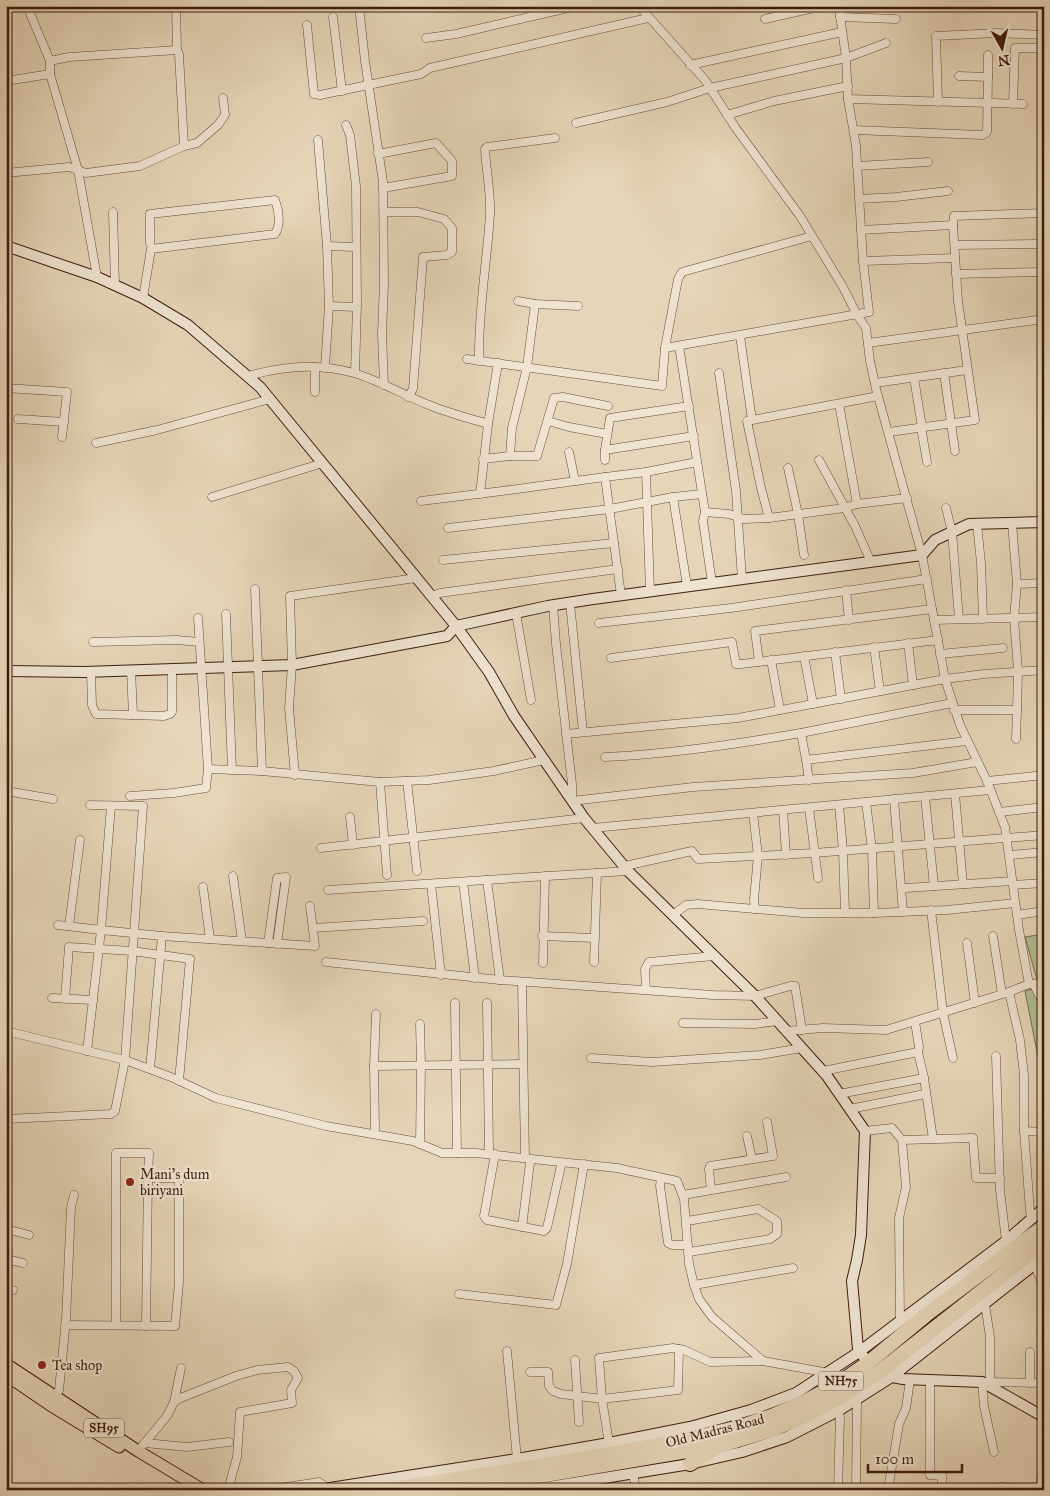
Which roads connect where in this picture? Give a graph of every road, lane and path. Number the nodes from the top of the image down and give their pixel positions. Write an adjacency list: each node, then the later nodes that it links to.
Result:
1 (28, 6): 25 (street)
2 (176, 6): 22 (street)
3 (358, 6): 31 (street)
4 (450, 6): 10 (street)
5 (577, 6): 9 (street)
6 (639, 6): 13 (street)
7 (823, 6): 14 (street)
8 (841, 6): 12 (street)
9 (567, 7): 19 (street)
10 (439, 8)
11 (332, 17): 34 (street)
12 (840, 17): 15 (street); 17 (street)
13 (648, 18): 26 (street); 31 (street)
14 (765, 19)
15 (896, 19)
16 (307, 25): 34 (street)
17 (842, 32): 24 (street); 26 (street)
18 (1044, 35): 37 (street)
19 (426, 38)
20 (886, 43): 24 (street)
21 (1044, 48): 39 (street)
22 (177, 50): 25 (street); 47 (street)
23 (988, 55): 29 (street)
24 (846, 58): 32 (street); 33 (street)
25 (50, 61): 27 (street)
26 (690, 65): 33 (street)
27 (50, 74): 30 (street); 51 (street)
28 (959, 76): 29 (street)
29 (988, 77): 38 (street)
30 (6, 81)
31 (368, 86): 34 (street); 48 (street)
32 (848, 86): 36 (street); 41 (street)
33 (710, 88): 41 (street); 42 (street)
34 (342, 91)
35 (223, 98): 47 (street)
36 (848, 99): 37 (street); 44 (street)
37 (938, 102): 38 (street)
38 (988, 104): 39 (street); 44 (street)
39 (1013, 104): 40 (street)
40 (1022, 104)
41 (728, 115): 61 (street)
42 (576, 123)
43 (346, 125): 67 (street)
44 (854, 130): 50 (street)
45 (555, 138): 90 (street)
46 (318, 140): 66 (street)
47 (184, 146): 51 (street)
48 (378, 154): 53 (street); 53 (street)
49 (928, 162): 50 (street)
50 (857, 166): 55 (street)
51 (78, 170): 52 (street); 72 (street)
52 (6, 173)
53 (383, 188): 57 (street)
54 (948, 191): 55 (street)
55 (859, 199): 60 (street)
56 (113, 212): 73 (street)
57 (384, 212): 102 (street); 106 (street)
58 (1044, 213): 59 (street)
59 (954, 225): 60 (street); 64 (street)
60 (861, 230): 69 (street)
61 (812, 236): 81 (street); 88 (street)
62 (150, 244): 74 (street)
63 (1036, 244): 64 (street)
64 (955, 245): 68 (street)
65 (6, 246): 72 (street)
66 (327, 246): 67 (street); 77 (street)
67 (356, 247): 79 (street)
68 (955, 258): 69 (street); 71 (street)
69 (863, 261): 80 (street)
70 (1039, 272): 71 (street)
71 (956, 274): 84 (street)
72 (97, 277): 73 (street)
73 (115, 285): 74 (street)
74 (143, 298): 99 (street)
75 (518, 301): 76 (street)
76 (535, 304): 78 (street); 92 (street)
77 (328, 306): 79 (street); 94 (street)
78 (578, 306)
79 (356, 307): 96 (street)
80 (869, 312): 81 (street); 83 (street)
81 (856, 315): 83 (street); 85 (street)
82 (1044, 319): 84 (street)
83 (866, 328): 86 (street)
84 (962, 331): 86 (street); 95 (street)
85 (740, 336): 87 (street); 112 (street)
86 (868, 344): 101 (street)
87 (679, 346): 88 (street); 110 (street)
88 (665, 348): 92 (street)
89 (467, 359): 90 (street)
90 (479, 361): 91 (street)
91 (498, 363): 92 (street); 116 (street)
92 (527, 367): 126 (street)
93 (315, 368): 94 (street); 99 (street); 104 (street)
94 (325, 368): 96 (street)
95 (967, 370): 98 (street); 115 (street)
96 (355, 373): 102 (street)
97 (719, 373): 150 (street)
98 (944, 373): 100 (street); 115 (street)
99 (248, 376): 107 (street)
100 (914, 378): 101 (street); 117 (street)
101 (875, 384): 105 (street)
102 (384, 385): 106 (street)
103 (6, 388): 114 (street)
104 (315, 392)
105 (878, 396): 108 (street); 118 (street)
106 (408, 397): 116 (street)
107 (270, 399): 122 (street); 132 (street)
108 (839, 404): 112 (street); 144 (street)
109 (608, 406): 113 (street)
110 (689, 406): 119 (street); 121 (street)
111 (18, 419): 114 (street)
112 (752, 420): 151 (street)
113 (548, 421): 119 (street); 126 (street)
114 (64, 422): 120 (street)
115 (950, 423): 117 (street); 124 (street)
116 (488, 424): 127 (street)
117 (922, 427): 118 (street); 131 (street)
118 (889, 432): 141 (street)
119 (607, 434): 123 (street)
120 (62, 436)
121 (694, 436): 123 (street); 130 (street)
122 (96, 443)
123 (605, 450): 128 (street)
124 (955, 451)
125 (570, 452): 136 (street)
126 (510, 456): 127 (street)
127 (483, 460): 137 (street)
128 (605, 460)
129 (819, 460): 145 (street)
130 (698, 462): 134 (street); 138 (street)
131 (927, 462)
132 (322, 463): 139 (street); 163 (street)
133 (788, 468): 149 (street)
134 (646, 472): 135 (street); 143 (street)
135 (605, 476): 136 (street); 147 (street)
136 (575, 481): 137 (street)
137 (480, 494): 142 (street)
138 (702, 494): 140 (street); 148 (street)
139 (212, 497)
140 (674, 497): 143 (street); 169 (street)
141 (906, 498): 144 (street); 159 (street)
142 (421, 501)
143 (647, 501): 147 (street); 172 (street)
144 (857, 504): 145 (street)
145 (844, 508): 149 (street); 161 (street)
146 (946, 508): 156 (street)
147 (610, 509): 155 (street); 157 (street)
148 (705, 512): 150 (street); 166 (street)
149 (798, 514): 151 (street); 158 (street)
150 (737, 516): 151 (street); 164 (street)
151 (769, 518)
152 (1044, 522): 153 (street)
153 (1012, 523): 154 (street); 168 (street)
154 (977, 524): 156 (street); 184 (street)
155 (448, 528)
156 (952, 532): 159 (street); 183 (street)
157 (614, 543): 160 (street); 162 (street)
158 (804, 555)
159 (922, 555): 161 (street); 165 (street)
160 (443, 560)
161 (871, 562): 164 (street)
162 (618, 569): 173 (street); 174 (street)
163 (416, 578): 174 (street); 201 (street)
164 (742, 579): 166 (street)
165 (927, 579): 171 (street); 177 (street)
166 (712, 583): 169 (street)
167 (1044, 583): 168 (street)
168 (1017, 584): 182 (street)
169 (686, 586): 172 (street)
170 (255, 589): 202 (street)
171 (846, 590): 185 (street); 187 (street)
172 (650, 591): 173 (street)
173 (621, 595): 175 (street)
174 (431, 596): 188 (street)
175 (570, 603): 176 (street); 221 (street)
176 (553, 605): 178 (street); 223 (street)
177 (932, 609): 185 (street); 186 (street)
178 (516, 613): 188 (street); 215 (street)
179 (226, 614): 203 (street)
180 (1044, 617): 182 (street)
181 (198, 618): 191 (street)
182 (1014, 618): 184 (street); 209 (street)
183 (959, 619): 184 (street); 186 (street)
184 (983, 619)
185 (849, 620): 200 (street)
186 (934, 620): 189 (street)
187 (599, 624)
188 (456, 626): 201 (street); 228 (street)
189 (938, 640): 192 (street); 196 (street)
190 (93, 642): 191 (street)
191 (199, 642): 204 (street)
192 (908, 643): 193 (street); 212 (street)
193 (874, 647): 195 (street); 213 (street)
194 (1003, 648): 196 (street)
195 (835, 652): 197 (street); 214 (street)
196 (940, 654): 211 (street)
197 (804, 656): 199 (street); 216 (street)
198 (611, 658): 200 (street)
199 (771, 660): 200 (street); 218 (street)
200 (760, 662)
201 (292, 665): 202 (street); 234 (street)
202 (258, 666): 203 (street); 233 (street)
203 (228, 667): 204 (street); 232 (street)
204 (202, 668): 205 (street); 231 (street)
205 (172, 669): 206 (street); 220 (street)
206 (131, 670): 210 (street); 220 (street)
207 (1044, 670): 209 (street)
208 (6, 671): 210 (street)
209 (1018, 671): 211 (street); 219 (street)
210 (91, 672): 220 (street)
211 (945, 679): 212 (street); 217 (street)
212 (913, 685): 213 (street)
213 (880, 691): 214 (street)
214 (841, 699): 216 (street)
215 (531, 700)
216 (813, 704): 218 (street)
217 (953, 706): 219 (street); 222 (street); 225 (street)
218 (780, 710): 221 (street)
219 (1017, 710): 224 (street)
220 (133, 716)
221 (583, 732): 223 (street)
222 (801, 733): 226 (street); 229 (street)
223 (566, 734): 247 (street)
224 (1016, 739)
225 (967, 740): 229 (street); 230 (street)
226 (605, 758)
227 (1044, 758): 235 (street)
228 (544, 760): 237 (street); 247 (street)
229 (806, 760): 236 (street)
230 (977, 762): 236 (street); 238 (street)
231 (208, 769): 232 (street); 243 (street)
232 (232, 770): 233 (street)
233 (262, 771): 234 (street)
234 (295, 774): 239 (street)
235 (1043, 776): 238 (street)
236 (809, 780): 247 (street)
237 (407, 781): 239 (street); 261 (street)
238 (987, 781): 240 (street)
239 (380, 782): 264 (street)
240 (990, 790): 242 (street); 255 (street)
241 (6, 792): 245 (street)
242 (955, 794): 244 (street); 265 (street)
243 (130, 796)
244 (924, 796): 246 (street); 266 (street)
245 (53, 799)
246 (894, 799): 248 (street); 268 (street)
247 (572, 801): 258 (street)
248 (866, 802): 249 (street); 270 (street)
249 (839, 805): 253 (street); 271 (street)
250 (90, 806): 251 (street)
251 (111, 806): 308 (street); 309 (street)
252 (1044, 806): 255 (street)
253 (809, 808): 254 (street); 273 (street)
254 (783, 810): 256 (street); 274 (street)
255 (1000, 812): 262 (street)
256 (753, 813): 259 (street); 276 (street)
257 (350, 817): 267 (street)
258 (584, 818): 259 (street); 261 (street)
259 (593, 828): 277 (street)
260 (1044, 835): 262 (street)
261 (414, 838): 264 (street); 278 (street)
262 (1008, 838): 265 (street); 275 (street)
263 (80, 840): 306 (street)
264 (384, 841): 267 (street); 280 (street)
265 (959, 842): 266 (street); 289 (street)
266 (930, 844): 268 (street); 290 (street)
267 (354, 845): 269 (street)
268 (898, 847): 270 (street); 299 (street)
269 (321, 848)
270 (872, 849): 271 (street); 301 (street)
271 (843, 851): 273 (street); 300 (street)
272 (1044, 852): 275 (street)
273 (814, 853): 274 (street); 283 (street)
274 (786, 855): 276 (street)
275 (1010, 855): 287 (street)
276 (758, 856): 277 (street); 296 (street)
277 (626, 869): 279 (street); 302 (street)
278 (417, 871)
279 (597, 873): 282 (street); 313 (street)
280 (387, 875)
281 (233, 876): 315 (street)
282 (545, 876): 284 (street); 311 (street)
283 (818, 878)
284 (487, 880): 285 (street); 327 (street)
285 (463, 882): 288 (street); 326 (street)
286 (1044, 882): 287 (street)
287 (1013, 883): 289 (street); 294 (street)
288 (431, 884): 293 (street); 325 (street)
289 (963, 884): 290 (street)
290 (934, 886): 292 (street)
291 (203, 887): 314 (street)
292 (906, 888)
293 (328, 890)
294 (1015, 903): 297 (street); 303 (street)
295 (310, 906): 307 (street)
296 (755, 909): 300 (street); 302 (street)
297 (931, 910): 299 (street); 341 (street)
298 (1044, 911): 303 (street)
299 (903, 912): 301 (street)
300 (844, 913): 301 (street)
301 (874, 913)
302 (673, 915): 321 (street)
303 (1017, 915): 330 (street)
304 (423, 921): 307 (street)
305 (58, 925): 306 (street)
306 (69, 926): 308 (street)
307 (312, 928): 316 (street)
308 (101, 930): 309 (street); 318 (street)
309 (134, 933): 310 (street); 319 (street)
310 (162, 936): 314 (street); 320 (street)
311 (542, 936): 313 (street); 324 (street)
312 (993, 936): 332 (street)
313 (595, 938): 323 (street)
314 (210, 939): 315 (street)
315 (242, 941): 316 (street)
316 (273, 943): 316 (street)
317 (966, 943): 340 (street)
318 (98, 950): 319 (street); 335 (street); 337 (street)
319 (132, 951): 320 (street); 356 (street)
320 (160, 955): 362 (street); 365 (street)
321 (714, 956): 331 (street); 333 (street)
322 (326, 962): 325 (street)
323 (594, 962)
324 (543, 963)
325 (441, 975): 326 (street)
326 (475, 978): 327 (street)
327 (500, 980): 328 (street)
328 (522, 982): 331 (street); 358 (street)
329 (1044, 983): 330 (street)
330 (1032, 984): 332 (street); 336 (street)
331 (646, 990): 333 (street)
332 (1006, 993): 340 (street); 373 (street)
333 (755, 996): 343 (street); 347 (street)
334 (52, 998): 335 (street)
335 (65, 999): 337 (street)
336 (1044, 999)
337 (93, 1000): 351 (street)
338 (455, 1003): 360 (street)
339 (487, 1003): 357 (street)
340 (975, 1003): 341 (street)
341 (943, 1013): 344 (street); 355 (street)
342 (376, 1014): 361 (street)
343 (778, 1021): 345 (street); 349 (street)
344 (915, 1022): 347 (street); 352 (street)
345 (683, 1023)
346 (420, 1024): 359 (street)
347 (802, 1030): 349 (street)
348 (6, 1031): 351 (street)
349 (786, 1031): 350 (street)
350 (802, 1048): 354 (street); 363 (street)
351 (87, 1051): 356 (street)
352 (918, 1052): 363 (street); 364 (street)
353 (996, 1056): 388 (street)
354 (591, 1058)
355 (953, 1058)
356 (125, 1060): 362 (street); 369 (street)
357 (487, 1064): 358 (street); 360 (street); 379 (street)
358 (523, 1064): 381 (street)
359 (421, 1065): 360 (street); 361 (street); 378 (street)
360 (457, 1065): 380 (street)
361 (374, 1066): 371 (street)
362 (150, 1069): 365 (street)
363 (823, 1071): 366 (street)
364 (924, 1078): 366 (street); 367 (street)
365 (179, 1080): 378 (street)
366 (839, 1094): 368 (street)
367 (925, 1094): 368 (street); 377 (street)
368 (850, 1109): 372 (street)
369 (6, 1119)
370 (767, 1122): 382 (street)
371 (375, 1129)
372 (865, 1131): 376 (street); 419 (street)
373 (1024, 1131): 374 (street); 393 (street)
374 (1044, 1132)
375 (748, 1136): 382 (street)
376 (902, 1140): 377 (street); 412 (street)
377 (933, 1140): 388 (street)
378 (420, 1144): 380 (street)
379 (492, 1152): 380 (street); 381 (street); 396 (street)
380 (457, 1153)
381 (527, 1160): 383 (street); 396 (street)
382 (752, 1160): 389 (street)
383 (584, 1164): 387 (street); 410 (street)
384 (561, 1166): 396 (street)
385 (786, 1177): 389 (street)
386 (148, 1178): 414 (street); 415 (street); 415 (street)
387 (661, 1178): 391 (street); 401 (street)
388 (1000, 1178): 399 (street)
389 (712, 1190): 391 (street)
390 (74, 1195): 413 (street)
391 (683, 1195): 394 (street)
392 (1044, 1208): 393 (street)
393 (1031, 1218): 399 (street)
394 (686, 1221): 401 (street); 401 (street)
395 (1044, 1226): 419 (highway, Old Madras Road / NH75)
396 (522, 1227)
397 (6, 1229): 398 (street)
398 (29, 1235)
399 (1006, 1241): 412 (street)
400 (1044, 1242): 404 (highway, Old Madras Road / NH75)
401 (688, 1248): 408 (street)
402 (1044, 1257): 404 (street)
403 (6, 1259): 405 (street)
404 (1031, 1260): 407 (street); 411 (street); 427 (highway, Old Madras Road / NH75)
405 (23, 1263)
406 (793, 1268): 408 (street)
407 (1042, 1277): 409 (street)
408 (694, 1285): 421 (street)
409 (1044, 1288)
410 (459, 1294)
411 (985, 1304): 427 (street); 430 (street)
412 (900, 1320): 419 (street)
413 (65, 1325): 414 (street); 436 (street)
414 (116, 1325): 415 (street)
415 (146, 1326)
416 (679, 1349): 421 (street); 434 (street); 434 (street)
417 (507, 1351): 446 (street)
418 (1030, 1352): 431 (street)
419 (864, 1358): 425 (street); 454 (highway, Old Madras Road / NH75)
420 (575, 1360): 433 (street)
421 (763, 1361): 425 (street)
422 (6, 1364): 436 (main road, SH95)
423 (181, 1368): 437 (street)
424 (530, 1372): 433 (street)
425 (829, 1373): 442 (street)
426 (6, 1375): 436 (main road, SH95)
427 (885, 1375): 428 (street); 435 (street); 443 (highway, Old Madras Road / NH75)
428 (910, 1380): 429 (street); 460 (street)
429 (930, 1380): 430 (street); 461 (street)
430 (986, 1382): 431 (street); 439 (street); 445 (street)
431 (1030, 1382): 432 (street)
432 (1044, 1383)
433 (577, 1396): 434 (street); 440 (street)
434 (602, 1399): 442 (street)
435 (856, 1400): 438 (street); 459 (street)
436 (52, 1401): 444 (main road, SH95); 450 (main road, SH95)
437 (174, 1402): 444 (street); 452 (street)
438 (838, 1411): 447 (street); 458 (street)
439 (1044, 1417)
440 (579, 1422)
441 (229, 1442): 444 (street)
442 (609, 1443): 446 (street)
443 (722, 1445): 447 (highway); 455 (highway, Old Madras Road / NH75)
444 (142, 1447): 450 (main road, SH95)
445 (994, 1452)
446 (517, 1459): 451 (street)
447 (690, 1464): 449 (street)
448 (1044, 1464): 463 (street)
449 (633, 1473): 456 (street); 457 (street)
450 (195, 1489)
451 (322, 1489): 453 (street)
452 (228, 1490)
453 (267, 1490)
454 (388, 1490)
455 (458, 1490)
456 (530, 1490)
457 (636, 1490)
458 (838, 1490)
459 (856, 1490)
460 (888, 1490)
461 (942, 1490)
462 (996, 1490): 463 (street)
463 (1038, 1490)

